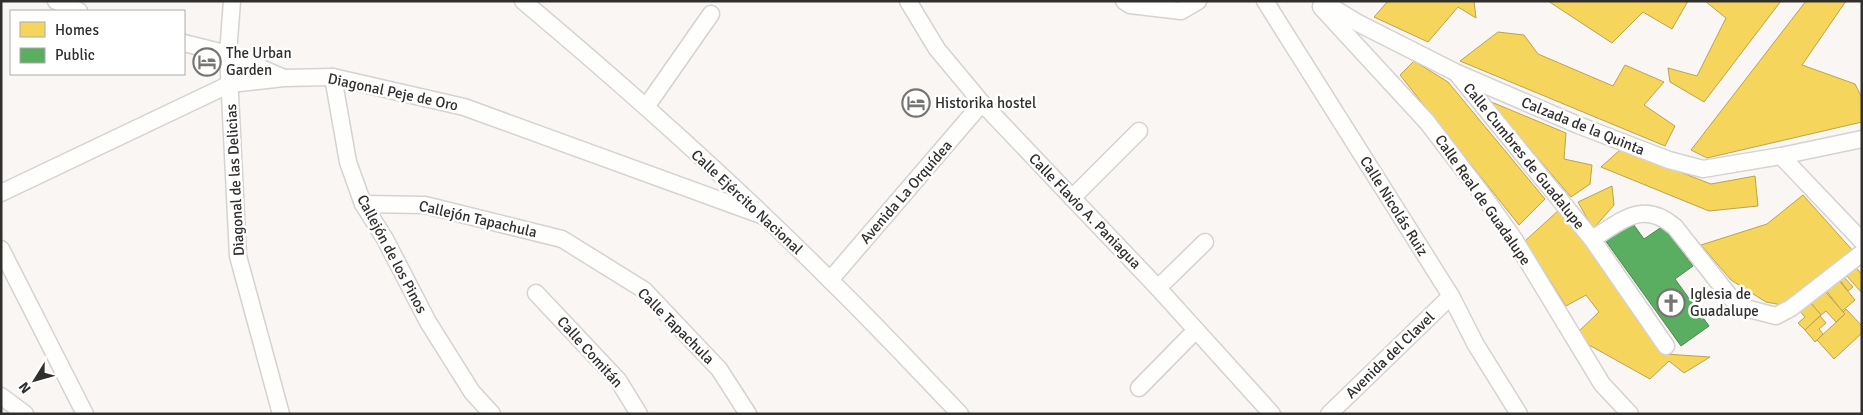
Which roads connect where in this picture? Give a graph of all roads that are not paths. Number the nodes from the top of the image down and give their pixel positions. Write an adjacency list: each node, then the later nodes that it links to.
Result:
1 (56, 1): 10 (street)
2 (232, 1): 13 (street, Diagonal de las Delicias)
3 (908, 1): 18 (street, Calle Flavio A. Paniagua)
4 (1124, 1): 5 (street)
5 (1198, 1)
6 (1264, 1): 36 (street, Calle Nicolás Ruiz)
7 (1316, 1): 51 (street, Calle Real de Guadalupe)
8 (1322, 1): 14 (street, Calzada de la Quinta)
9 (526, 2): 19 (street, Calle Ejército Nacional)
10 (77, 10)
11 (711, 14): 19 (street)
12 (185, 43): 13 (street)
13 (228, 54): 16 (street); 17 (street, Diagonal de las Delicias)
14 (1455, 72): 22 (street, Calzada de la Quinta); 28 (street, Calle Cumbres de Guadalupe)
15 (333, 77): 16 (street, Diagonal Peje de Oro); 25 (street, Callejón de los Pinos); 26 (street, Diagonal Peje de Oro)
16 (284, 78): 17 (street, Diagonal Peje de Oro)
17 (230, 84): 23 (street, Diagonal Peje de Oro); 43 (street, Diagonal de las Delicias)
18 (982, 103): 24 (street, Calle Flavio A. Paniagua); 33 (street, Avenida La Orquídea)
19 (646, 107): 26 (street, Calle Ejército Nacional)
20 (1139, 132): 24 (street)
21 (1862, 139): 22 (street, Calzada de la Quinta)
22 (1781, 156): 29 (street)
23 (1, 192)
24 (1072, 198): 34 (street, Calle Flavio A. Paniagua)
25 (363, 204): 27 (street, Callejón Tapachula); 44 (street, Callejón de los Pinos)
26 (761, 214): 33 (street, Calle Ejército Nacional)
27 (562, 239): 46 (street, Calle Tapachula)
28 (1592, 239): 32 (street); 38 (street, Calle Cumbres de Guadalupe)
29 (1862, 241)
30 (1205, 242): 34 (street)
31 (1, 249): 42 (street)
32 (1862, 253)
33 (830, 280): 47 (street, Calle Ejército Nacional)
34 (1158, 288): 37 (street, Calle Flavio A. Paniagua)
35 (536, 293): 45 (street, Calle Comitán)
36 (1451, 296): 49 (street, Avenida del Clavel); 50 (street, Calle Nicolás Ruiz)
37 (1196, 330): 39 (street); 48 (street, Calle Flavio A. Paniagua)
38 (1666, 346)
39 (1139, 388)
40 (1, 396): 41 (street)
41 (25, 414)
42 (85, 414)
43 (281, 414)
44 (492, 414)
45 (639, 414)
46 (748, 414)
47 (960, 414)
48 (1272, 414)
49 (1330, 414)
50 (1519, 414)
51 (1630, 414)

